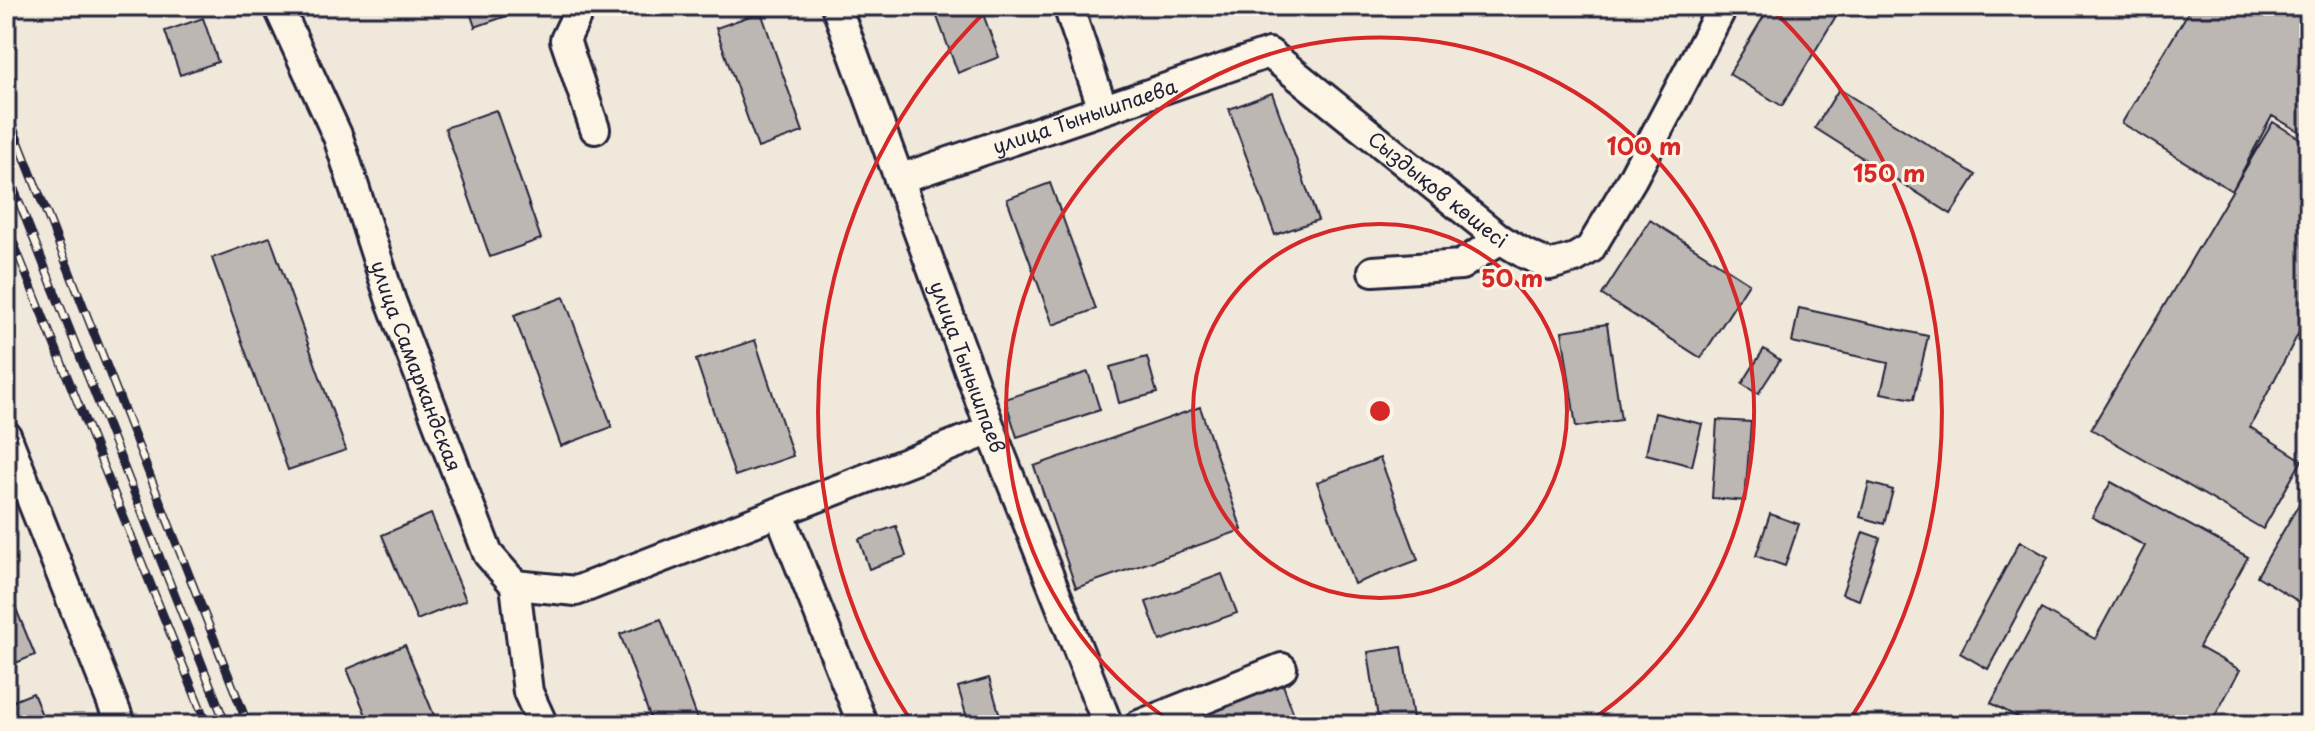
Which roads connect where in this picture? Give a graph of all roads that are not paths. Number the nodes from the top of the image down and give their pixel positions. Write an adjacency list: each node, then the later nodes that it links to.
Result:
1 (278, 6): 15 (street, улица Самаркандская)
2 (581, 6): 8 (street)
3 (836, 6): 9 (street, улица Тынышпаев)
4 (1068, 6): 7 (street)
5 (1723, 6): 10 (street, Сыздықов көшесі)
6 (1269, 53): 7 (street, улица Тынышпаева); 10 (street, Сыздықов көшесі)
7 (1103, 109): 9 (street, улица Тынышпаева)
8 (595, 129)
9 (899, 179): 12 (street, улица Тынышпаев)
10 (1500, 239): 11 (street)
11 (1373, 271)
12 (991, 430): 14 (street); 20 (street, улица Тынышпаев)
13 (6, 435): 17 (street)
14 (779, 512): 15 (street); 19 (street)
15 (515, 585): 18 (street)
16 (1282, 668): 21 (street)
17 (121, 725)
18 (543, 725)
19 (863, 725)
20 (1108, 725)
21 (1139, 725)

